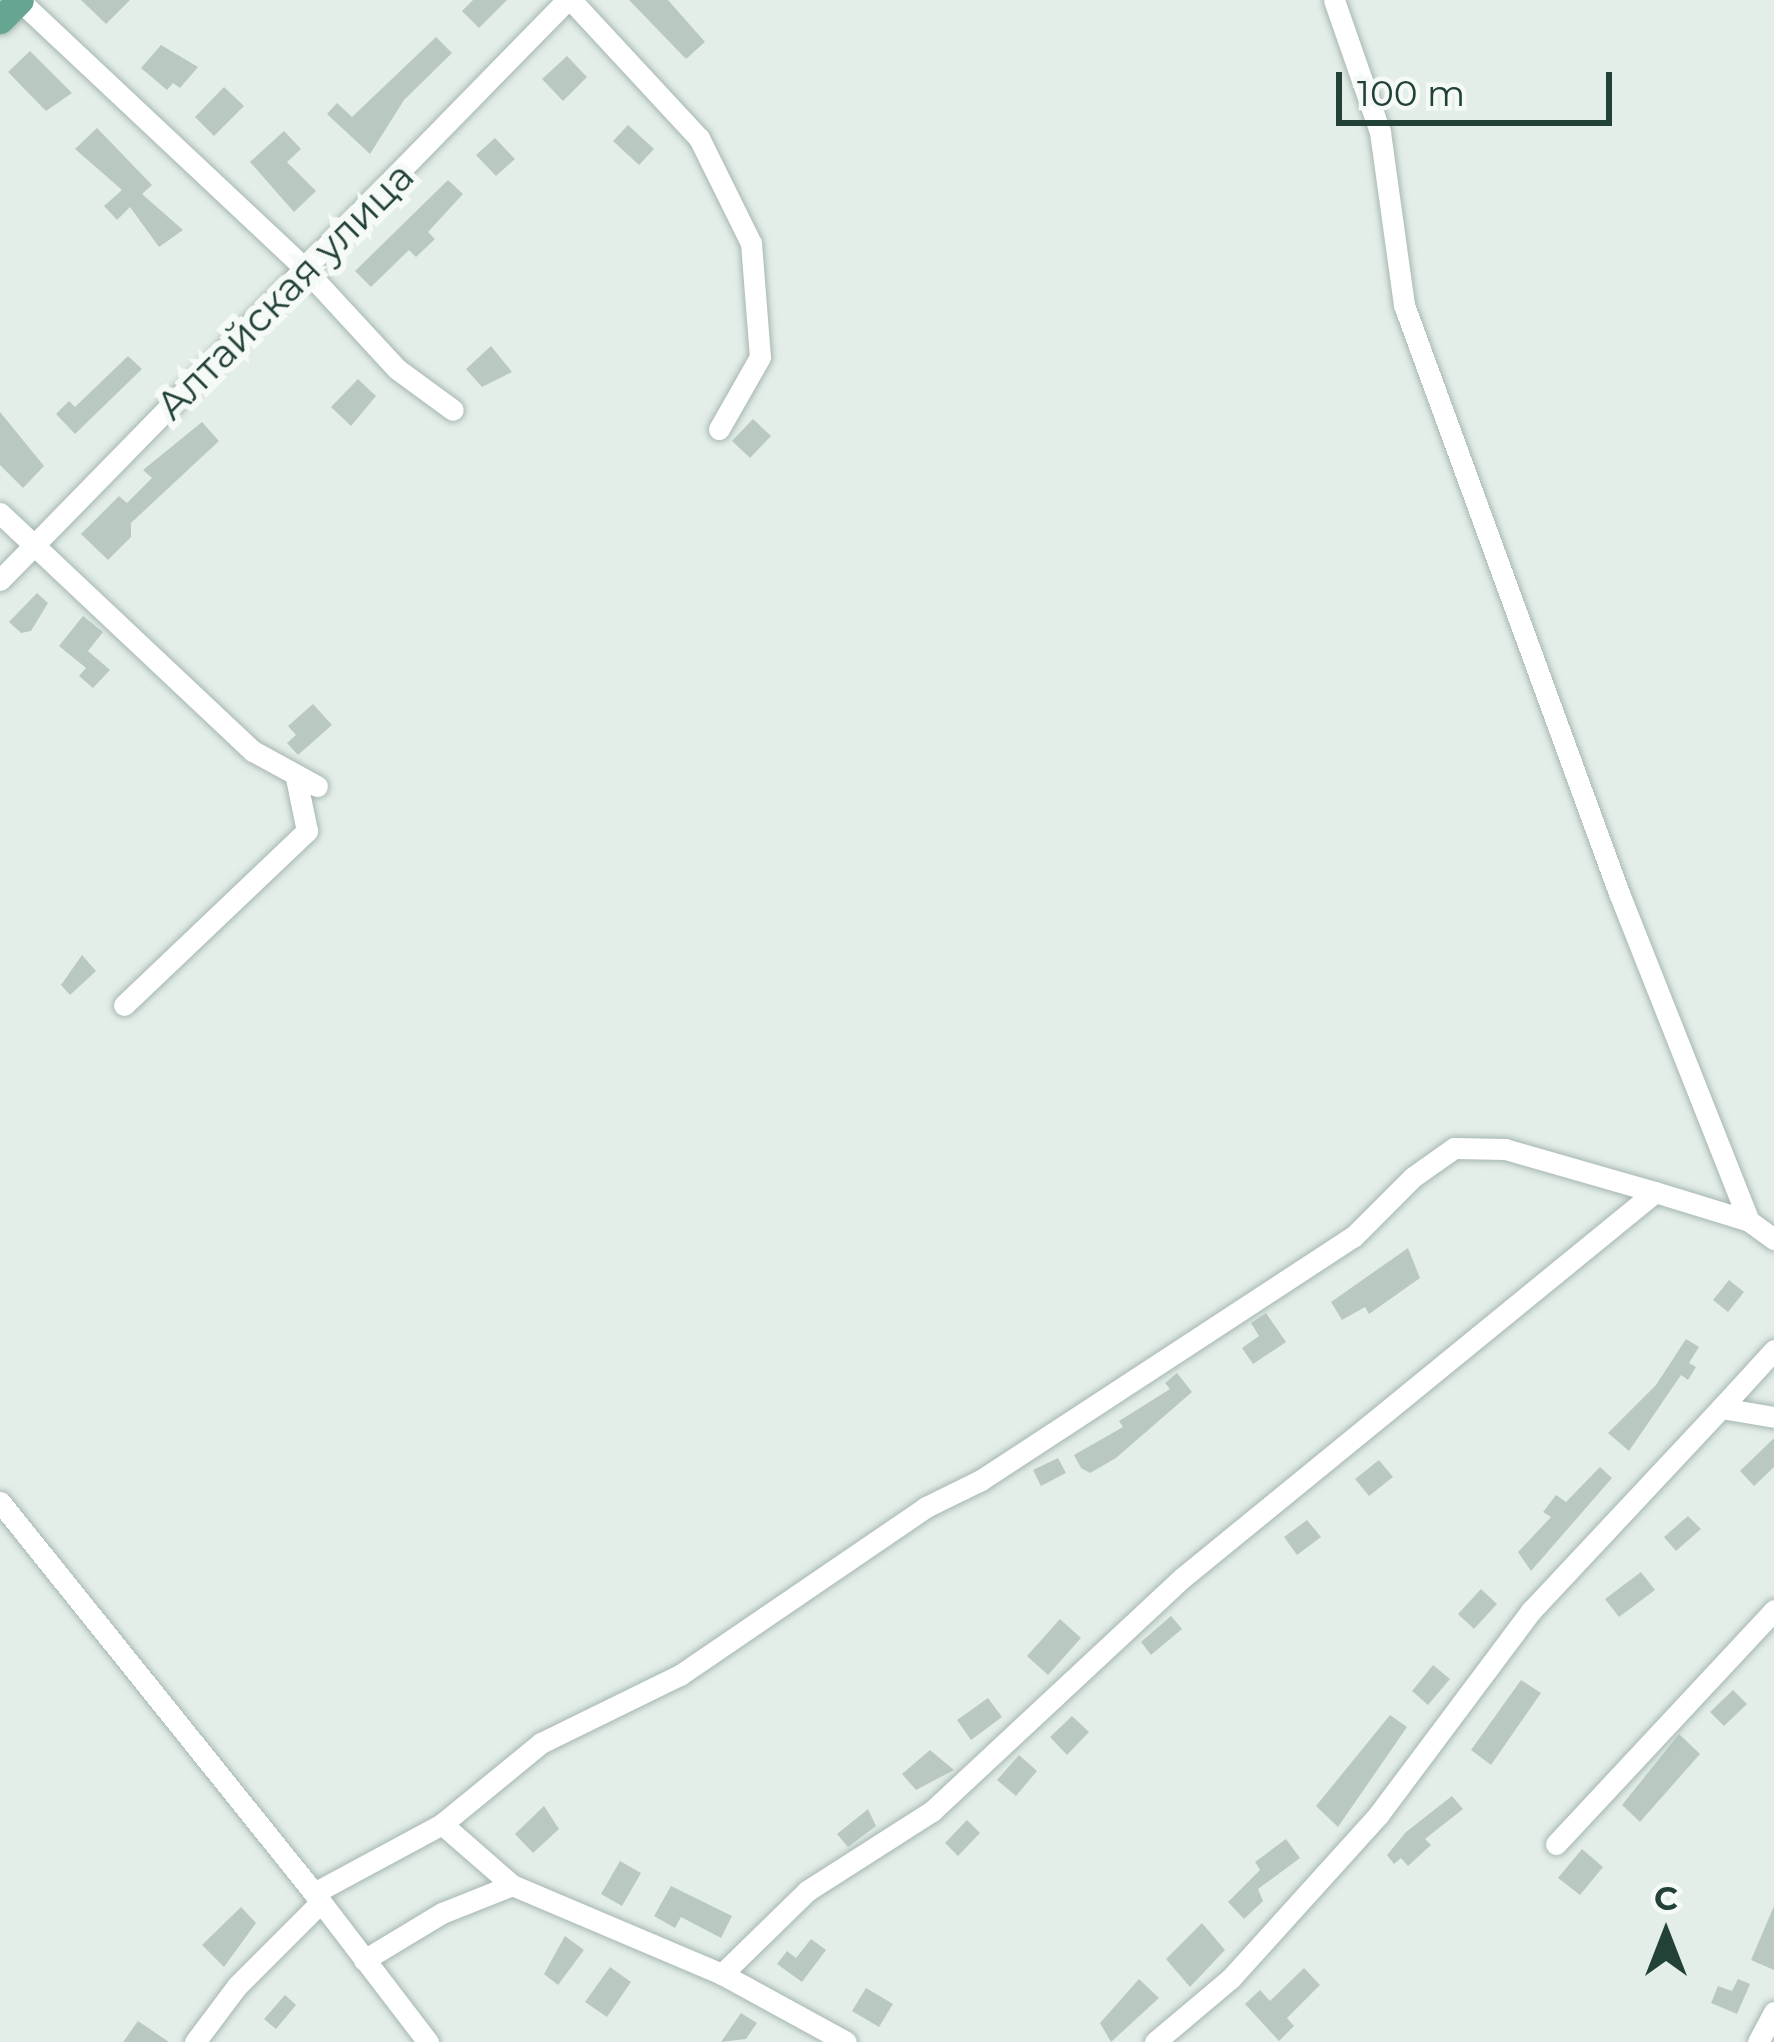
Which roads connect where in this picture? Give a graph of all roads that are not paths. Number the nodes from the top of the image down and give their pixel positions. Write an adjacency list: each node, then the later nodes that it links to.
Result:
1 (20, 0): 4 (main road); 5 (street)
2 (569, 0): 5 (street, Алтайская улица); 7 (street)
3 (1334, 0): 13 (street)
4 (0, 20)
5 (301, 265): 6 (street); 9 (street, Алтайская улица)
6 (453, 410)
7 (719, 429)
8 (0, 513): 9 (street)
9 (35, 545): 10 (street, Алтайская улица); 11 (street)
10 (0, 580)
11 (124, 1004)
12 (1655, 1192): 13 (street); 20 (street); 25 (street)
13 (1749, 1221): 14 (street)
14 (1774, 1239)
15 (1774, 1350): 16 (street)
16 (1721, 1408): 17 (street); 30 (street)
17 (1774, 1417)
18 (0, 1502): 23 (street)
19 (1774, 1610): 21 (street)
20 (442, 1824): 22 (street); 23 (street)
21 (1556, 1844)
22 (512, 1885): 24 (street); 25 (street)
23 (317, 1898): 24 (street); 27 (street)
24 (364, 1960): 28 (street)
25 (722, 1974): 29 (street)
26 (1774, 2012): 31 (street)
27 (195, 2042)
28 (428, 2042)
29 (847, 2042)
30 (1155, 2042)
31 (1758, 2042)

